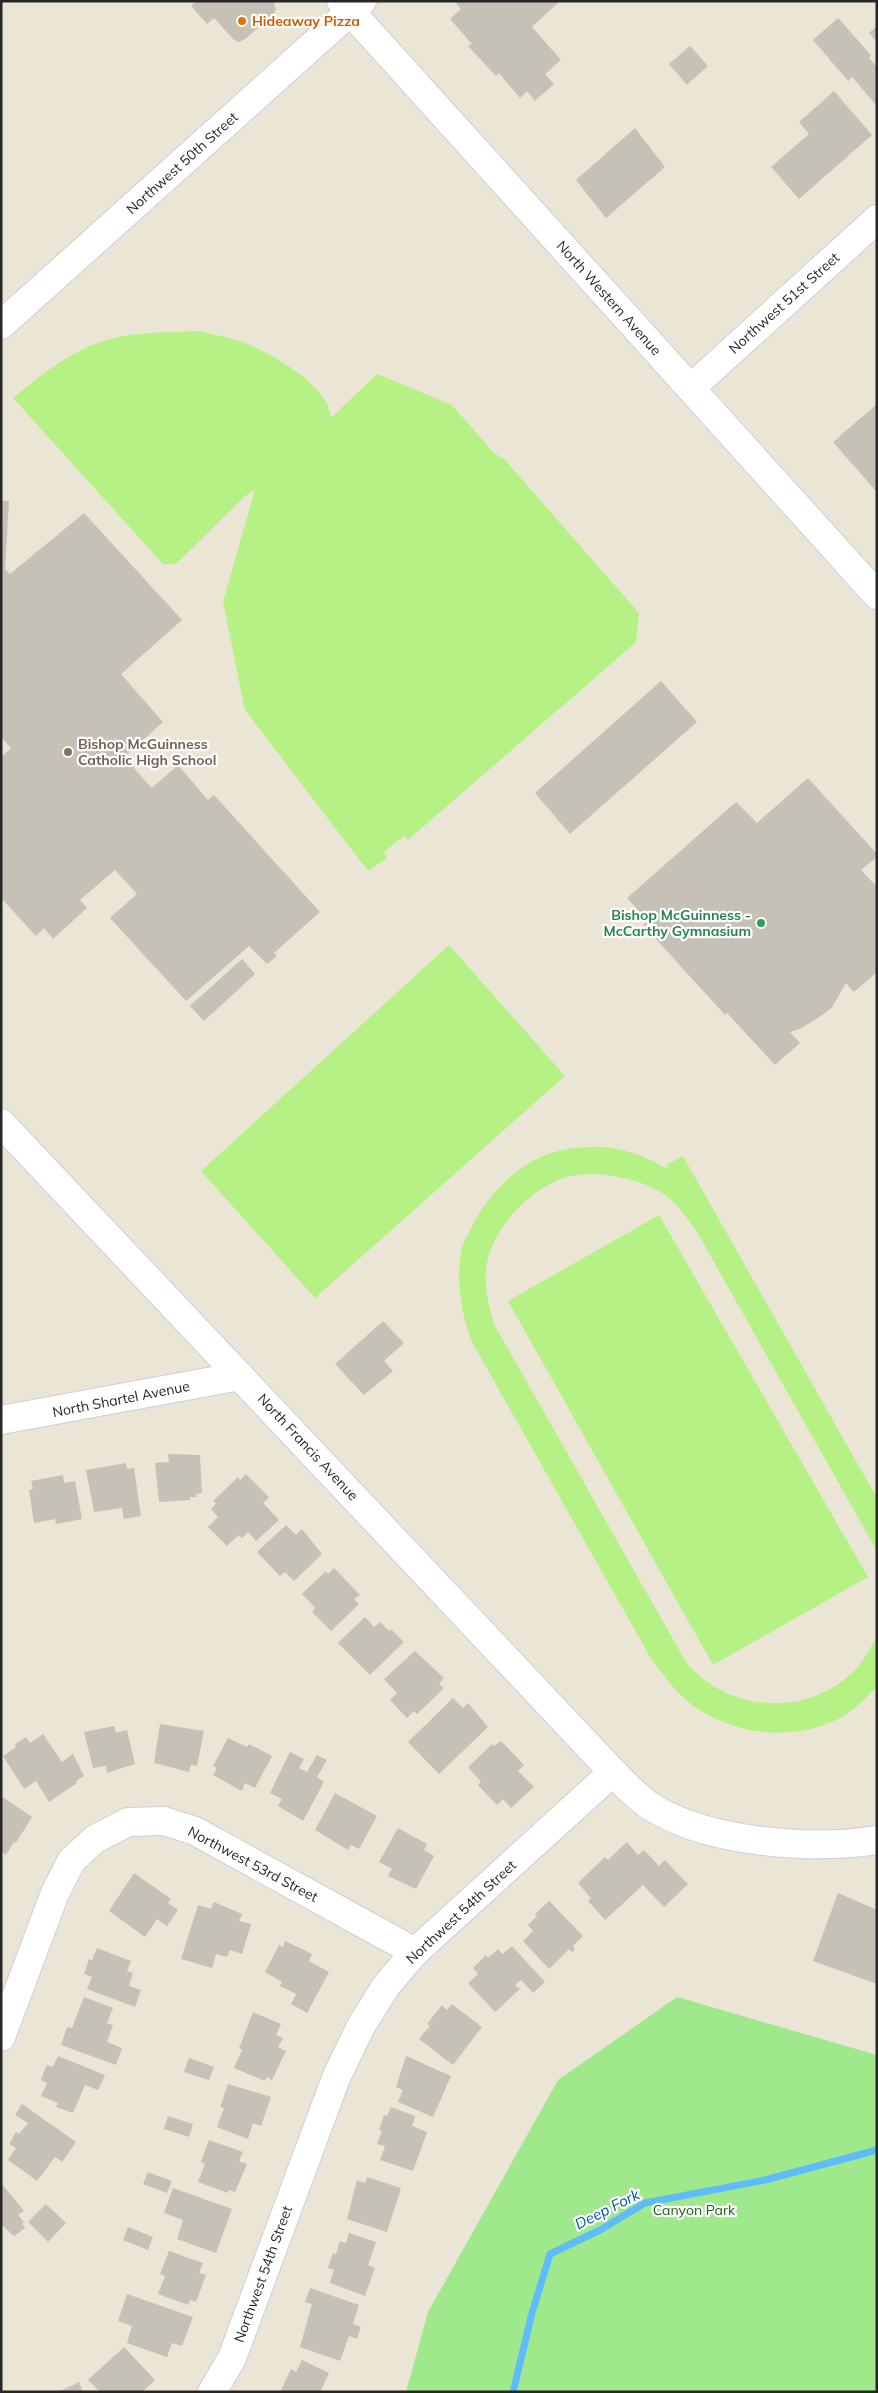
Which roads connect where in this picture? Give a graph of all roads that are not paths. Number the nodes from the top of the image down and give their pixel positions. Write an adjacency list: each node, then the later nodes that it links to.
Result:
1 (351, 5): 3 (street, Northwest 50th Street); 4 (street, North Western Avenue)
2 (877, 219): 4 (street, Northwest 51st Street)
3 (1, 325)
4 (691, 388): 5 (street, North Western Avenue)
5 (877, 595)
6 (1, 1123): 7 (street, North Francis Avenue)
7 (240, 1376): 8 (street, North Shartel Avenue); 9 (street, North Francis Avenue)
8 (1, 1420)
9 (614, 1772): 10 (street); 11 (street, Northwest 54th Street)
10 (877, 1840)
11 (415, 1952): 12 (street, Northwest 53rd Street); 13 (street, Northwest 54th Street)
12 (1, 2037)
13 (212, 2392)

